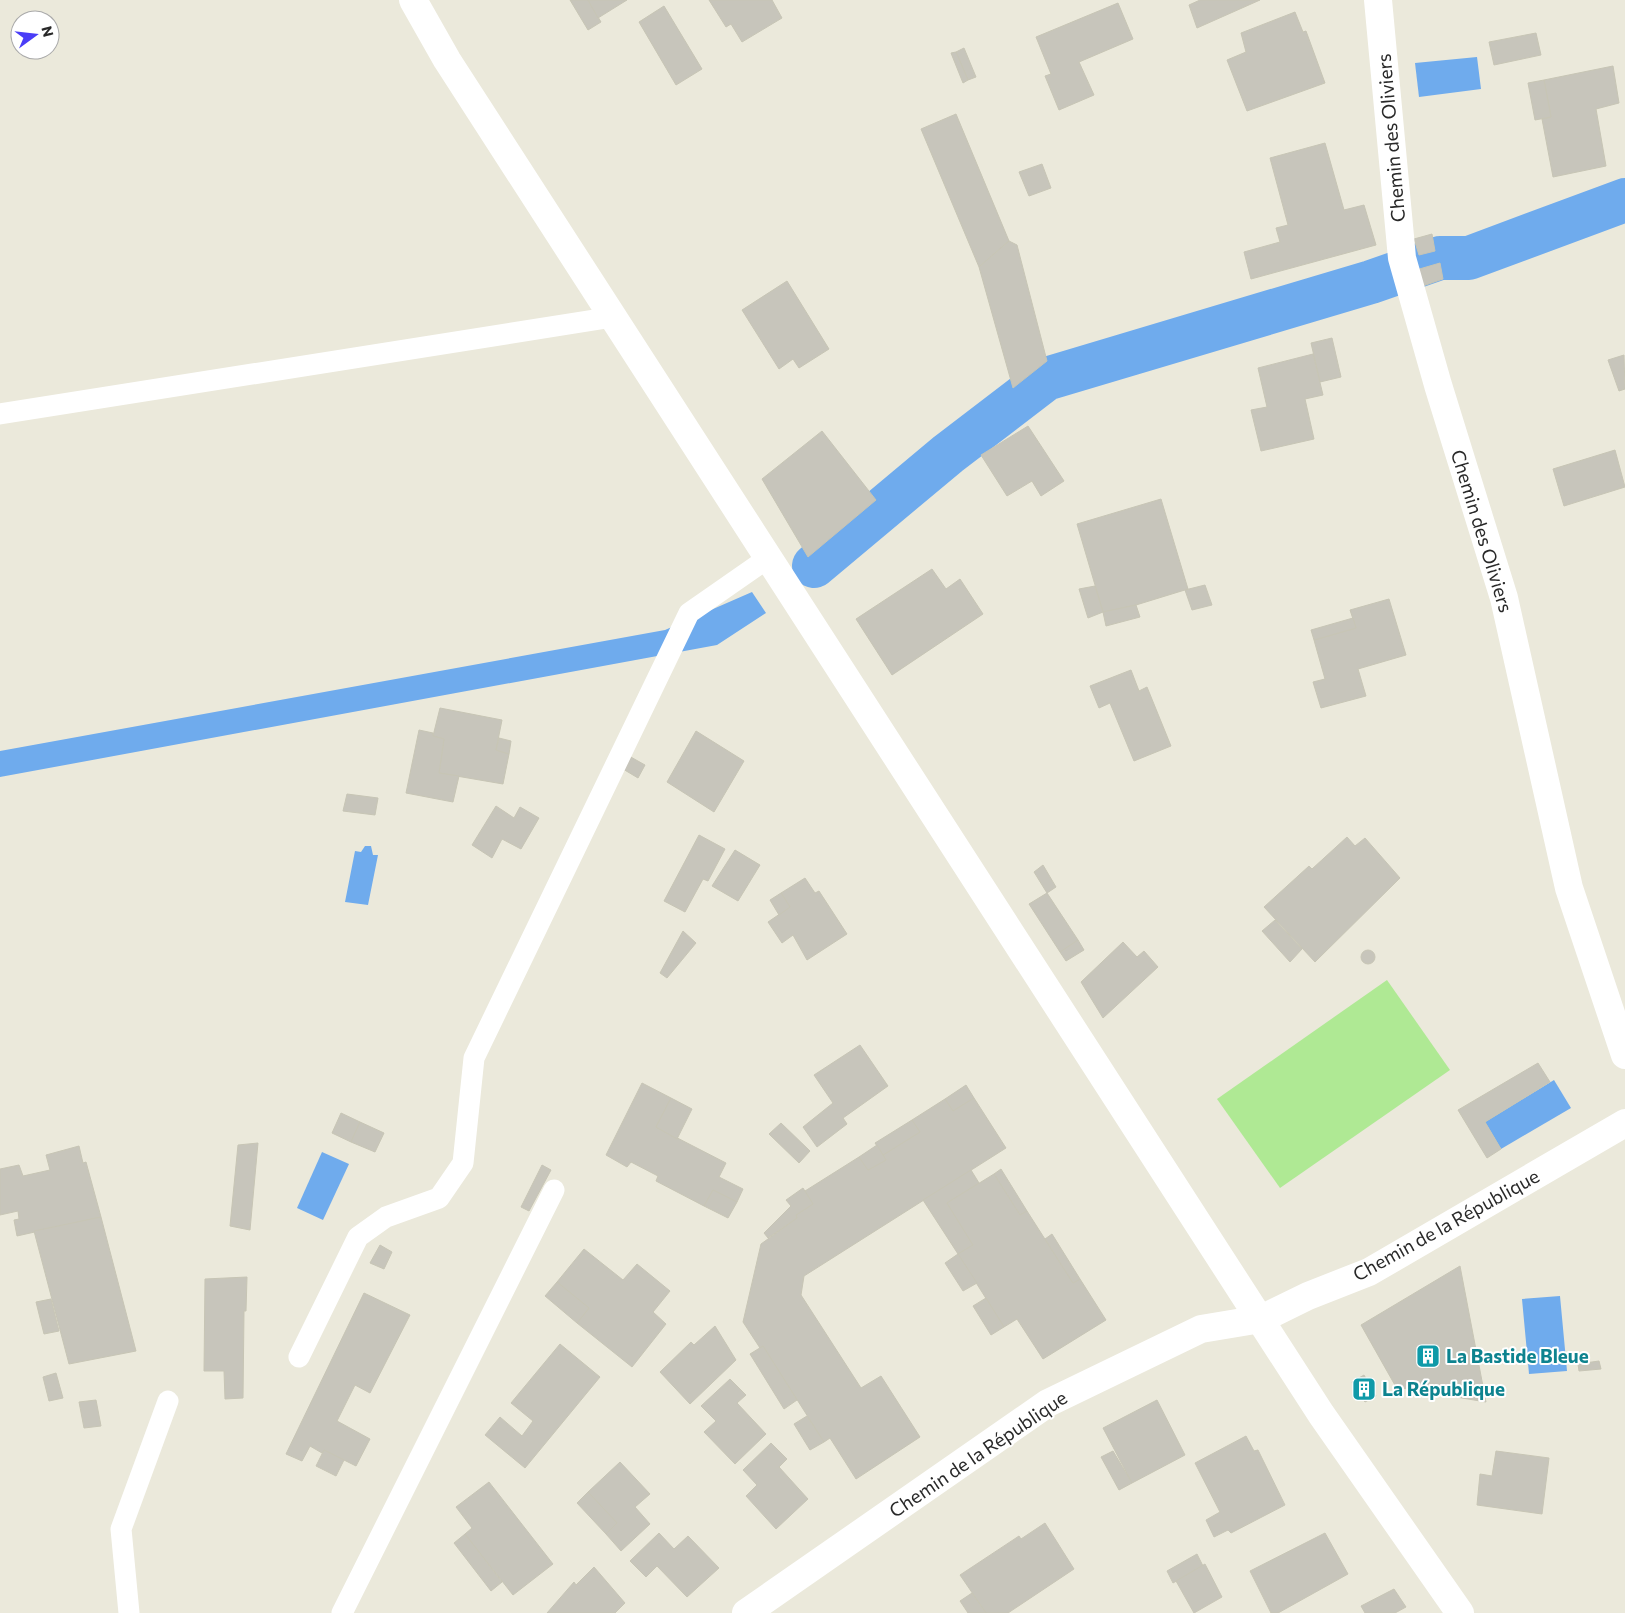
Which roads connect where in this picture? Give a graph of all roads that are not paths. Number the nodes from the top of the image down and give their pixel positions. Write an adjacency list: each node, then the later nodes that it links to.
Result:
1 (413, 0): 3 (street)
2 (1378, 0): 6 (street, Chemin des Oliviers)
3 (613, 317): 4 (lane); 5 (street)
4 (0, 414)
5 (768, 558): 9 (street); 10 (lane)
6 (1625, 1055)
7 (1625, 1123): 9 (street, Chemin de la République)
8 (554, 1190): 13 (lane)
9 (1260, 1319): 14 (street, Chemin de la République); 15 (street)
10 (299, 1357)
11 (168, 1401): 12 (lane)
12 (129, 1613)
13 (342, 1613)
14 (746, 1613)
15 (1460, 1613)

